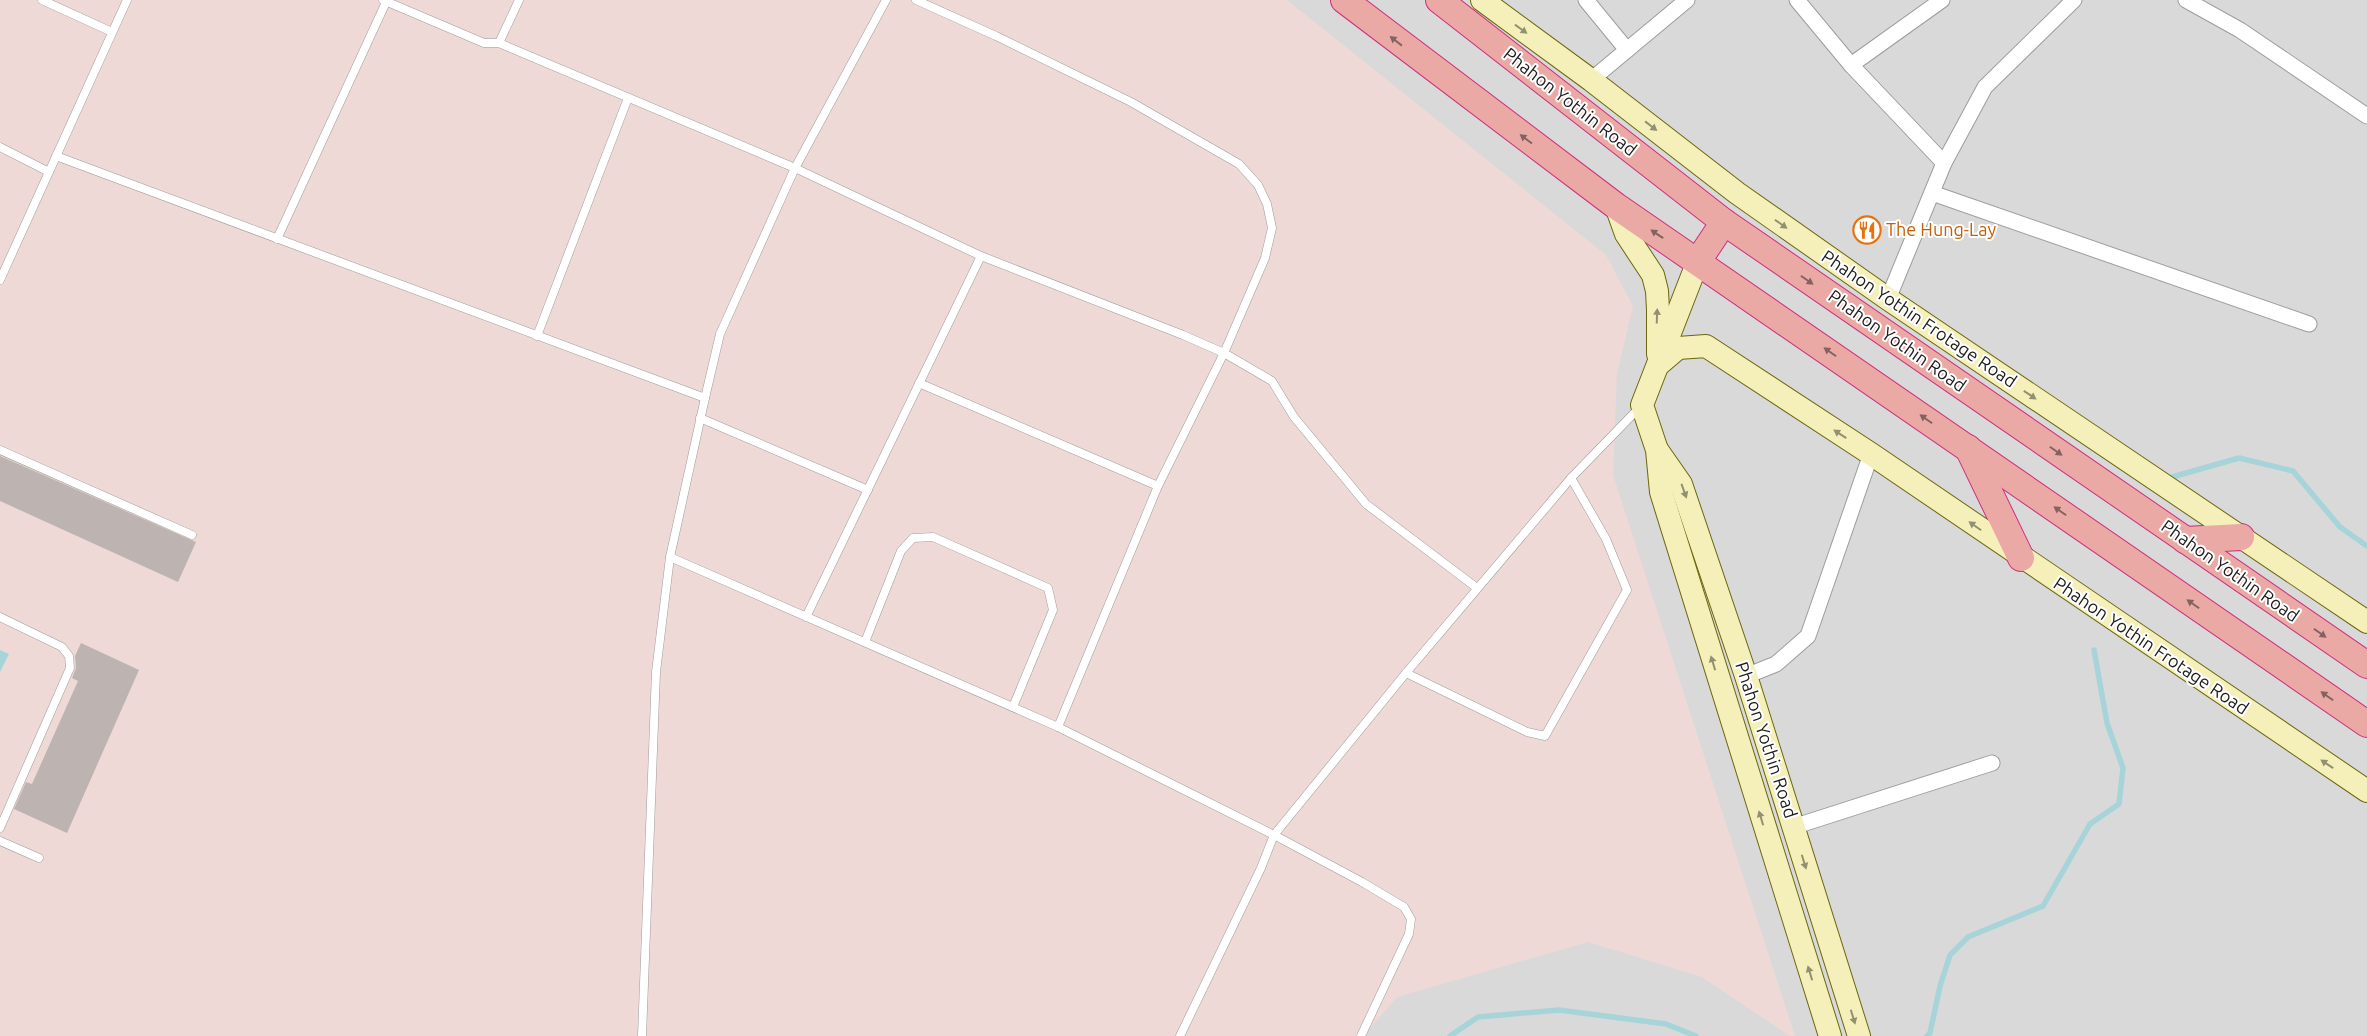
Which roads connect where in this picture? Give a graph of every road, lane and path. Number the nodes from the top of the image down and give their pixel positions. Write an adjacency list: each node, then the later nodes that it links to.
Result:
1 (42, 0): 16 (lane)
2 (127, 0): 16 (lane)
3 (386, 0): 17 (lane); 31 (lane)
4 (519, 0): 17 (lane)
5 (886, 0): 26 (lane)
6 (916, 0): 38 (lane)
7 (1344, 0): 29 (highway, one-way to 7)
8 (1439, 0): 30 (highway, Phahon Yothin Road)
9 (1482, 0): 20 (main road, Phahon Yothin Frotage Road, one-way to 20)
10 (1586, 0): 18 (street)
11 (1687, 0): 18 (street)
12 (1797, 0): 19 (street)
13 (1942, 0): 19 (street)
14 (2074, 0): 25 (street)
15 (2186, 0): 22 (street)
16 (112, 32): 24 (lane)
17 (498, 43): 21 (lane)
18 (1627, 50): 20 (street)
19 (1852, 65): 25 (street)
20 (1591, 80): 35 (main road, Phahon Yothin Frotage Road, one-way to 35)
21 (628, 98): 26 (lane); 37 (lane)
22 (2367, 116)
23 (0, 147): 27 (lane)
24 (56, 156): 27 (lane); 31 (lane)
25 (1944, 163): 28 (street)
26 (795, 168): 32 (lane); 41 (lane)
27 (49, 172): 34 (lane)
28 (1932, 193): 35 (street); 36 (street)
29 (1616, 206): 33 (highway, one-way to 29); 39 (main road, one-way to 29)
30 (1724, 222): 33 (highway); 53 (highway, Phahon Yothin Road, one-way to 53)
31 (277, 239): 37 (lane)
32 (981, 256): 38 (lane); 40 (lane)
33 (1698, 261): 39 (main road); 44 (highway, one-way to 33)
34 (0, 280)
35 (1888, 299): 52 (main road, Phahon Yothin Frotage Road, one-way to 52)
36 (2309, 324)
37 (537, 336): 41 (lane)
38 (1224, 353): 49 (lane); 56 (lane)
39 (1658, 365): 42 (main road); 47 (main road, Phahon Yothin Frotage Road, one-way to 39)
40 (920, 383): 49 (lane); 50 (lane)
41 (705, 398): 43 (lane)
42 (1642, 406): 46 (main road, Phahon Yothin Road); 48 (lane)
43 (700, 418): 50 (lane); 54 (lane)
44 (1968, 448): 55 (highway); 65 (highway, one-way to 44)
45 (0, 450): 51 (lane)
46 (1657, 450): 63 (main road, Phahon Yothin Road, one-way to 63); 77 (main road, Phahon Yothin Road, one-way to 46)
47 (1871, 454): 55 (main road, Phahon Yothin Frotage Road, one-way to 47); 63 (street)
48 (1571, 478): 56 (lane); 62 (lane)
49 (1158, 486): 66 (lane)
50 (868, 490): 57 (lane)
51 (192, 535)
52 (2241, 537): 53 (highway); 59 (main road, Phahon Yothin Frotage Road)
53 (2185, 540): 61 (highway, Phahon Yothin Road, one-way to 61)
54 (670, 557): 57 (lane); 74 (lane)
55 (2021, 558): 68 (main road, Phahon Yothin Frotage Road, one-way to 55)
56 (1477, 588): 62 (lane)
57 (806, 616): 60 (lane)
58 (0, 617): 70 (lane)
59 (2367, 622)
60 (865, 642): 64 (lane); 64 (lane)
61 (2367, 665)
62 (1406, 673): 71 (lane)
63 (1746, 676): 69 (main road, Phahon Yothin Road)
64 (1014, 707): 66 (lane)
65 (2367, 724)
66 (1058, 726): 71 (lane)
67 (1992, 763): 69 (street)
68 (2367, 791)
69 (1793, 827): 78 (main road, Phahon Yothin Road, one-way to 78)
70 (0, 828)
71 (1274, 835): 75 (lane); 76 (lane)
72 (0, 841): 73 (lane)
73 (39, 858)
74 (642, 1036)
75 (1180, 1036)
76 (1361, 1036)
77 (1830, 1036)
78 (1859, 1036)

